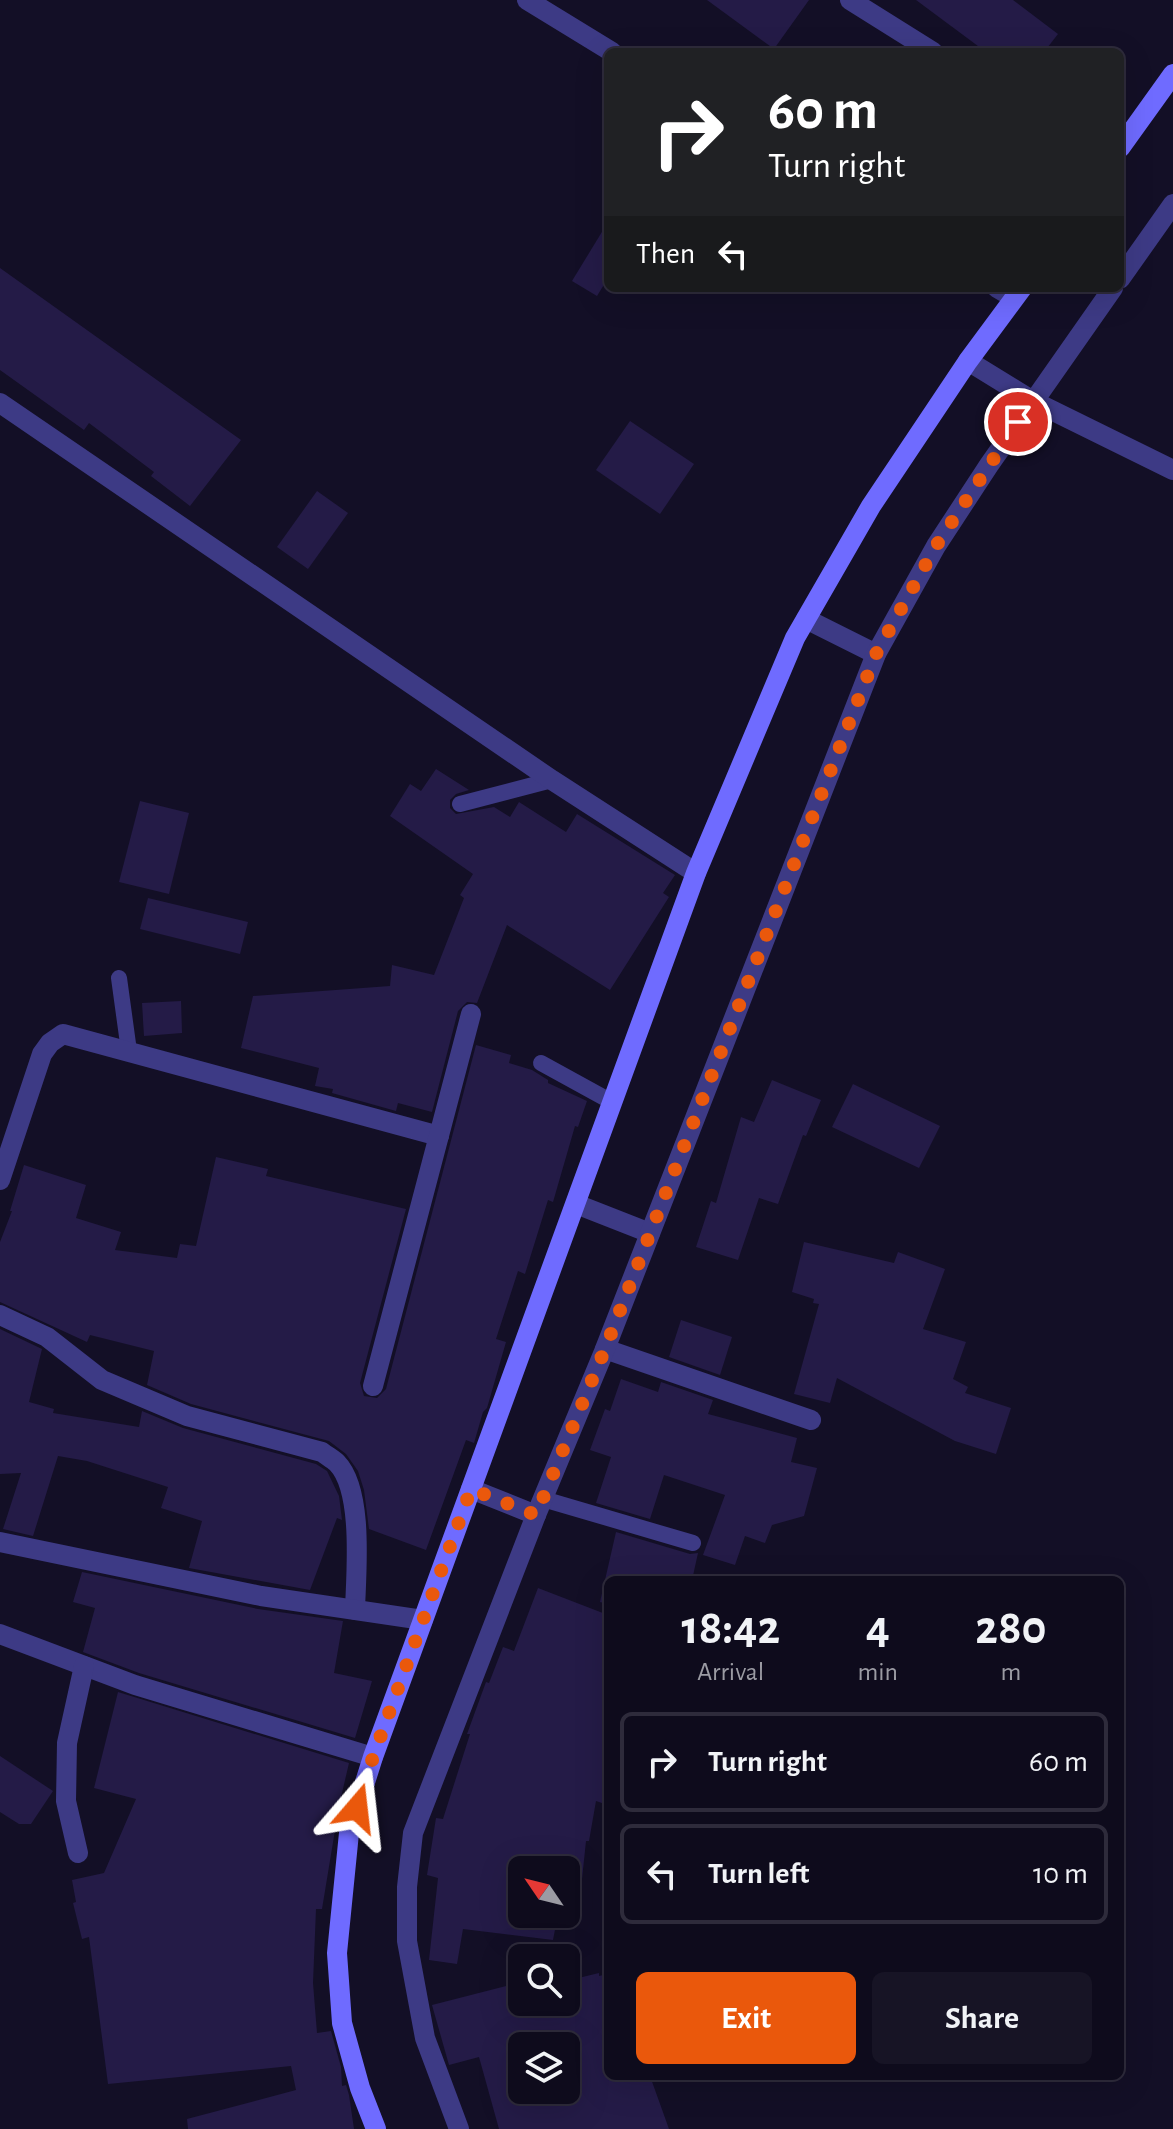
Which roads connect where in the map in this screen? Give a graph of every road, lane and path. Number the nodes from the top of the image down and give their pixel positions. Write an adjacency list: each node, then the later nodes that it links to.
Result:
1 (527, 0): 3 (street)
2 (850, 0): 4 (street)
3 (605, 48)
4 (927, 48)
5 (1173, 74): 6 (street)
6 (1124, 142)
7 (1173, 204): 8 (street)
8 (1124, 273)
9 (1011, 292): 11 (street)
10 (1110, 292): 12 (street)
11 (976, 366): 12 (street); 15 (street)
12 (1030, 399): 14 (street); 16 (street)
13 (0, 403): 17 (street)
14 (1173, 470)
15 (806, 619): 16 (street); 19 (street)
16 (868, 650): 28 (street)
17 (552, 780): 18 (lane); 19 (street)
18 (460, 804)
19 (696, 873): 24 (street)
20 (119, 978): 22 (lane)
21 (471, 1014): 25 (street)
22 (129, 1051): 25 (street); 26 (street)
23 (541, 1063): 24 (lane)
24 (612, 1102): 27 (street)
25 (439, 1136): 31 (street)
26 (0, 1180)
27 (576, 1204): 28 (street); 33 (street)
28 (643, 1230): 30 (street)
29 (0, 1315): 37 (street)
30 (605, 1349): 32 (street); 34 (street)
31 (373, 1386)
32 (811, 1420)
33 (471, 1489): 34 (street); 38 (street)
34 (534, 1508): 36 (lane); 44 (street)
35 (0, 1542): 37 (street)
36 (693, 1543)
37 (355, 1610): 38 (street)
38 (423, 1620): 41 (street)
39 (0, 1634): 40 (street)
40 (84, 1666): 41 (street); 42 (street)
41 (373, 1757): 43 (street)
42 (78, 1853)
43 (376, 2129)
44 (459, 2129)

